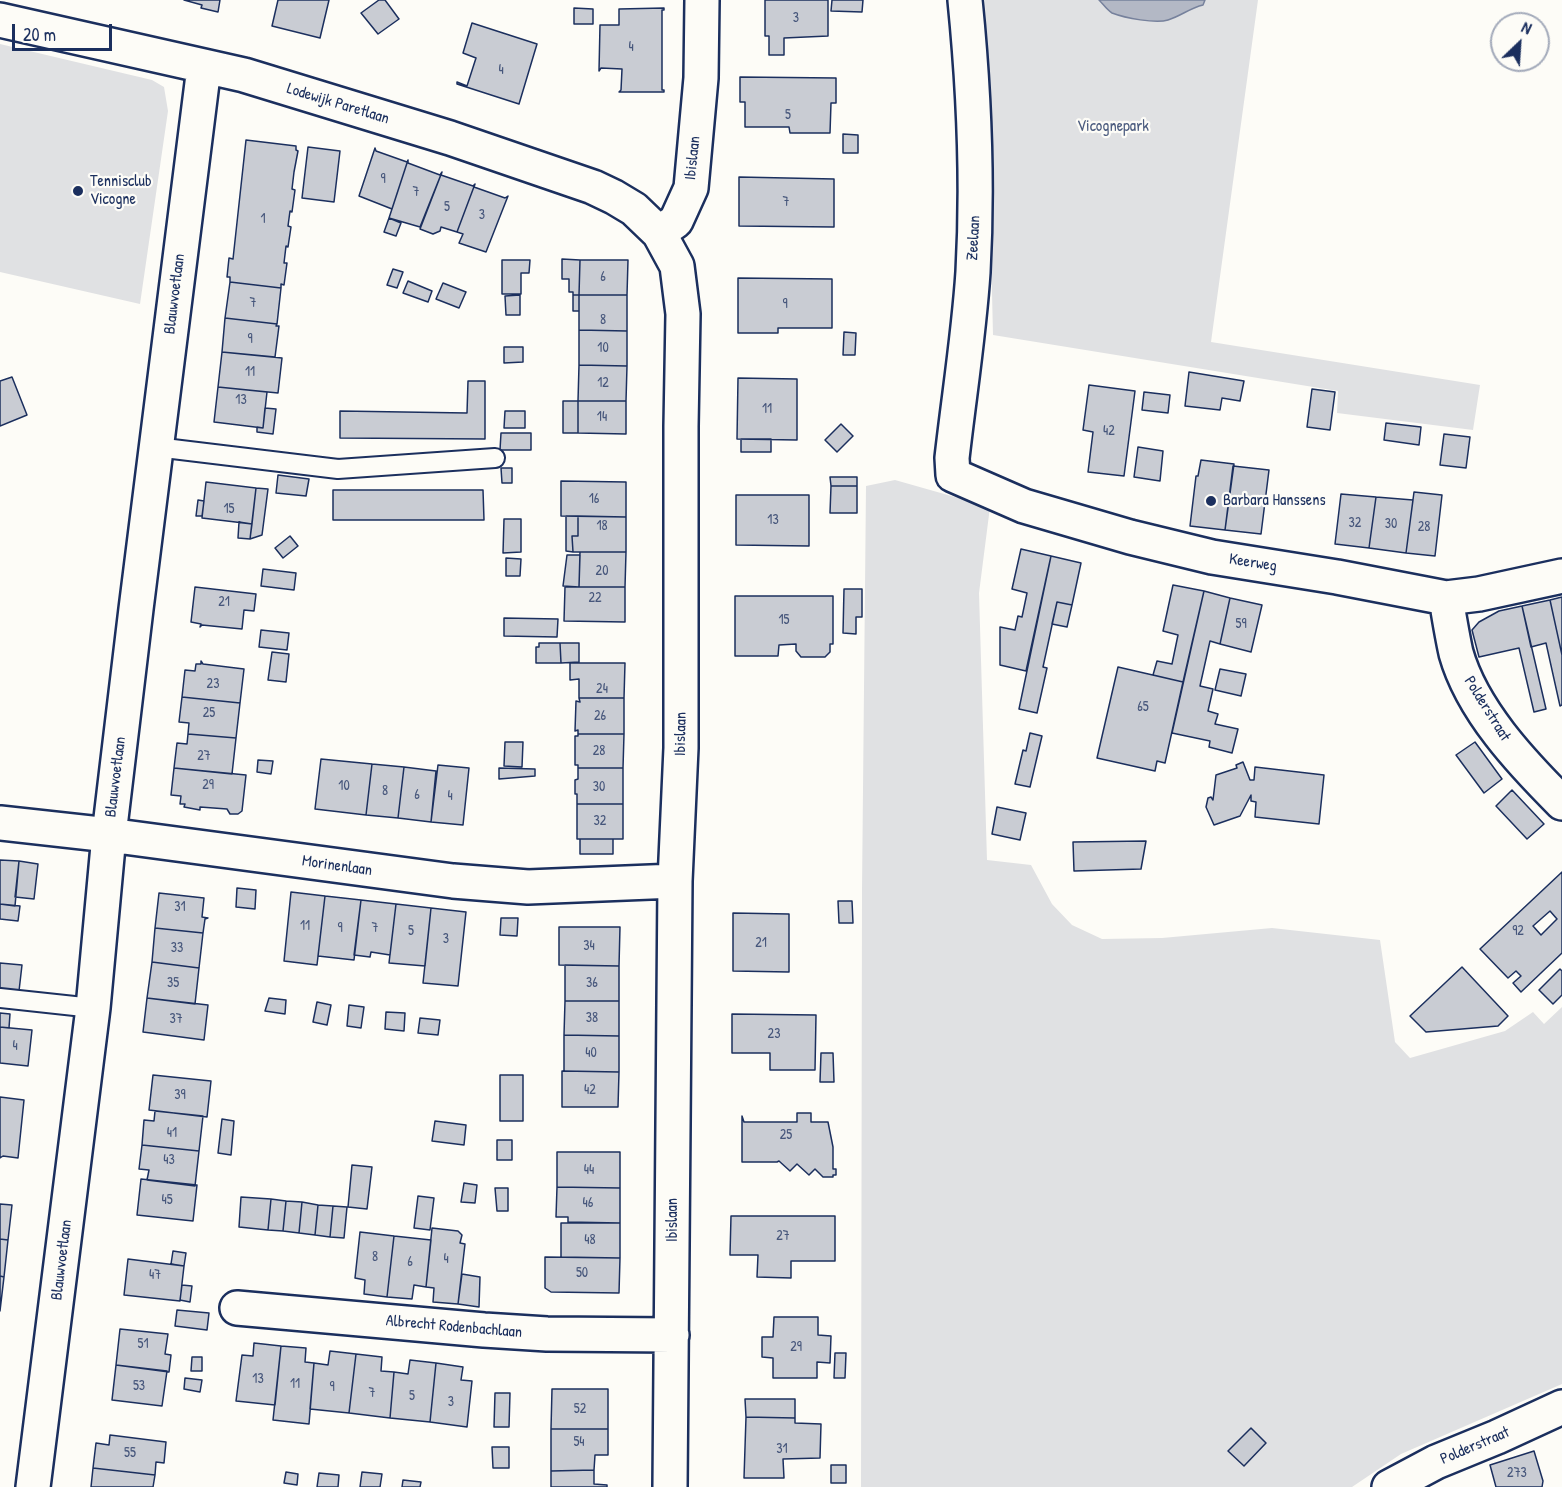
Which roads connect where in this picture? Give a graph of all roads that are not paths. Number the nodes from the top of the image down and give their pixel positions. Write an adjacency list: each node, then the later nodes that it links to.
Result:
1 (702, 0): 5 (street, Ibislaan)
2 (964, 0): 8 (street, Zeelaan)
3 (0, 20): 4 (street, Lodewijk Paretlaan)
4 (204, 67): 5 (street, Lodewijk Paretlaan); 6 (street, Blauwvoetlaan)
5 (659, 233): 14 (street, Ibislaan)
6 (156, 447): 7 (lane); 13 (street, Blauwvoetlaan)
7 (495, 458)
8 (953, 475): 10 (street, Keerweg)
9 (1562, 576): 10 (street, Keerweg)
10 (1446, 598): 11 (street, Polderstraat)
11 (1562, 803)
12 (0, 823): 13 (street, Morinenlaan)
13 (109, 835): 14 (street, Morinenlaan); 16 (street, Blauwvoetlaan)
14 (675, 881): 18 (street, Ibislaan)
15 (0, 998): 16 (lane)
16 (93, 1008): 20 (street, Blauwvoetlaan)
17 (237, 1308): 18 (street, Albrecht Rodenbachlaan)
18 (672, 1335): 21 (street, Ibislaan)
19 (1562, 1407): 22 (street, Polderstraat)
20 (33, 1487)
21 (670, 1487)
22 (1389, 1487)

